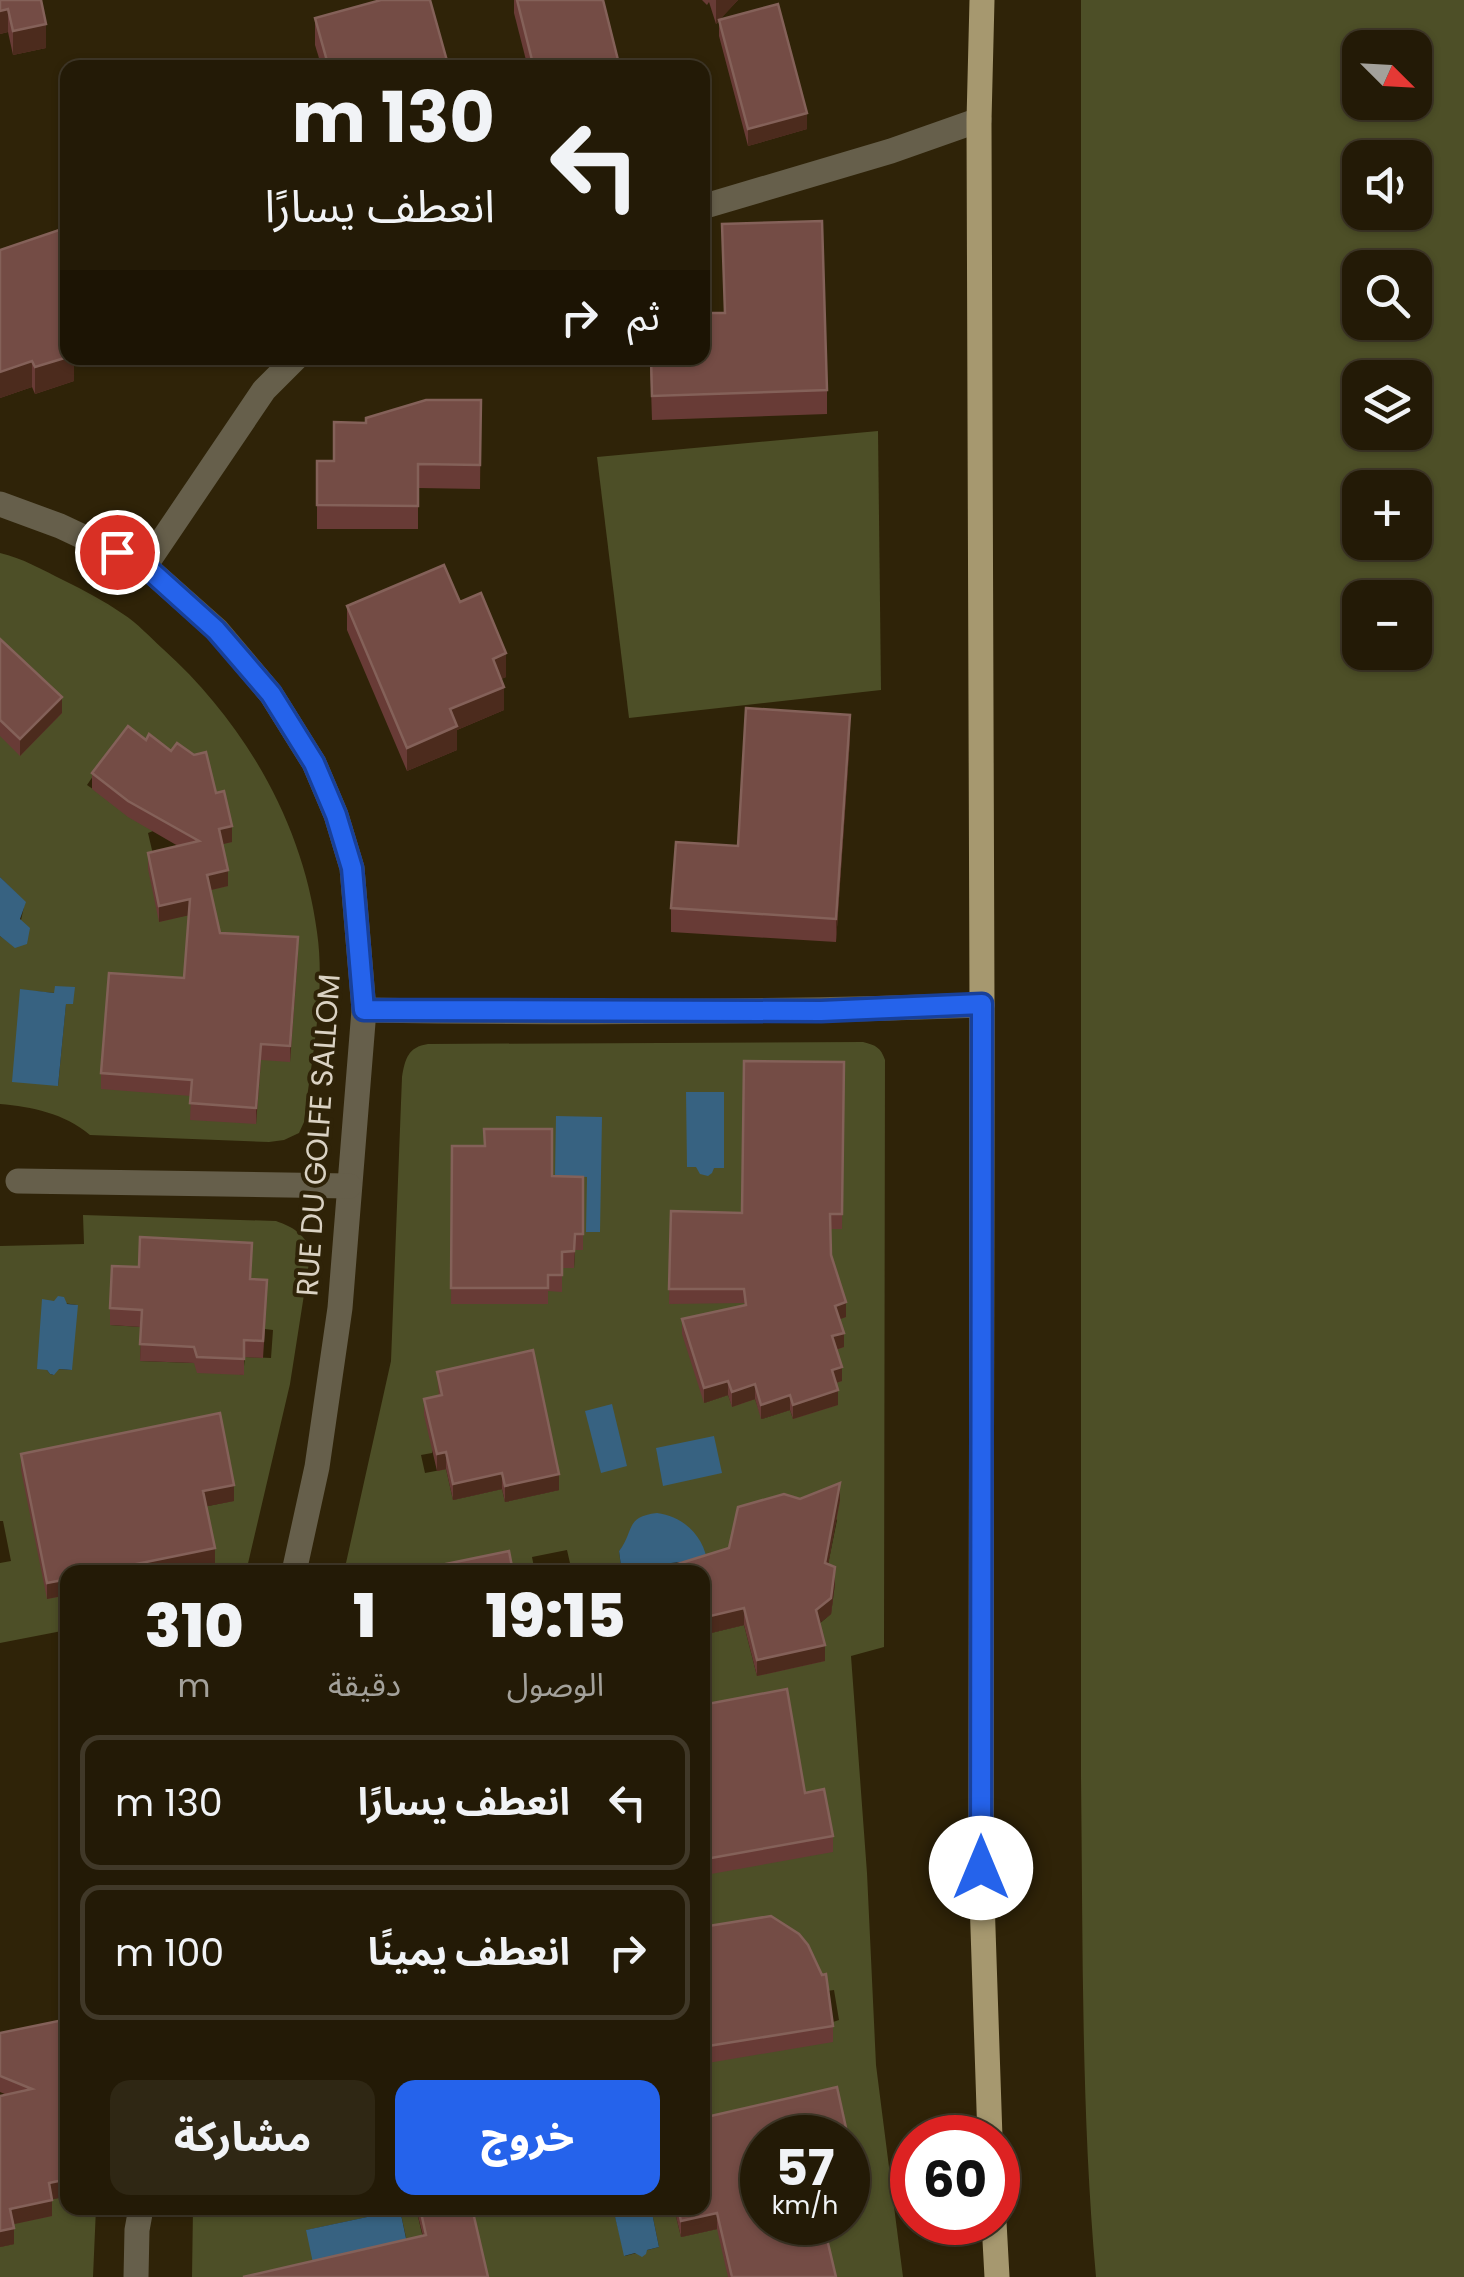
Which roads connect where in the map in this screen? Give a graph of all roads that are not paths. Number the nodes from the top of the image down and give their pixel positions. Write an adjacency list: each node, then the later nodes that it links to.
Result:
1 (982, 0): 2 (main road)
2 (979, 120): 3 (street); 7 (main road)
3 (710, 205)
4 (289, 365): 6 (street)
5 (0, 504): 6 (street, RUE DU GOLFE SALLOM)
6 (145, 566): 8 (street, RUE DU GOLFE SALLOM)
7 (982, 1004): 8 (street); 12 (main road)
8 (364, 1010): 10 (street, RUE DU GOLFE SALLOM)
9 (18, 1181): 10 (street)
10 (349, 1186): 11 (street, RUE DU GOLFE SALLOM)
11 (296, 1565)
12 (989, 2115)
13 (140, 2215): 15 (street)
14 (996, 2245): 16 (main road)
15 (136, 2277)
16 (998, 2277)

